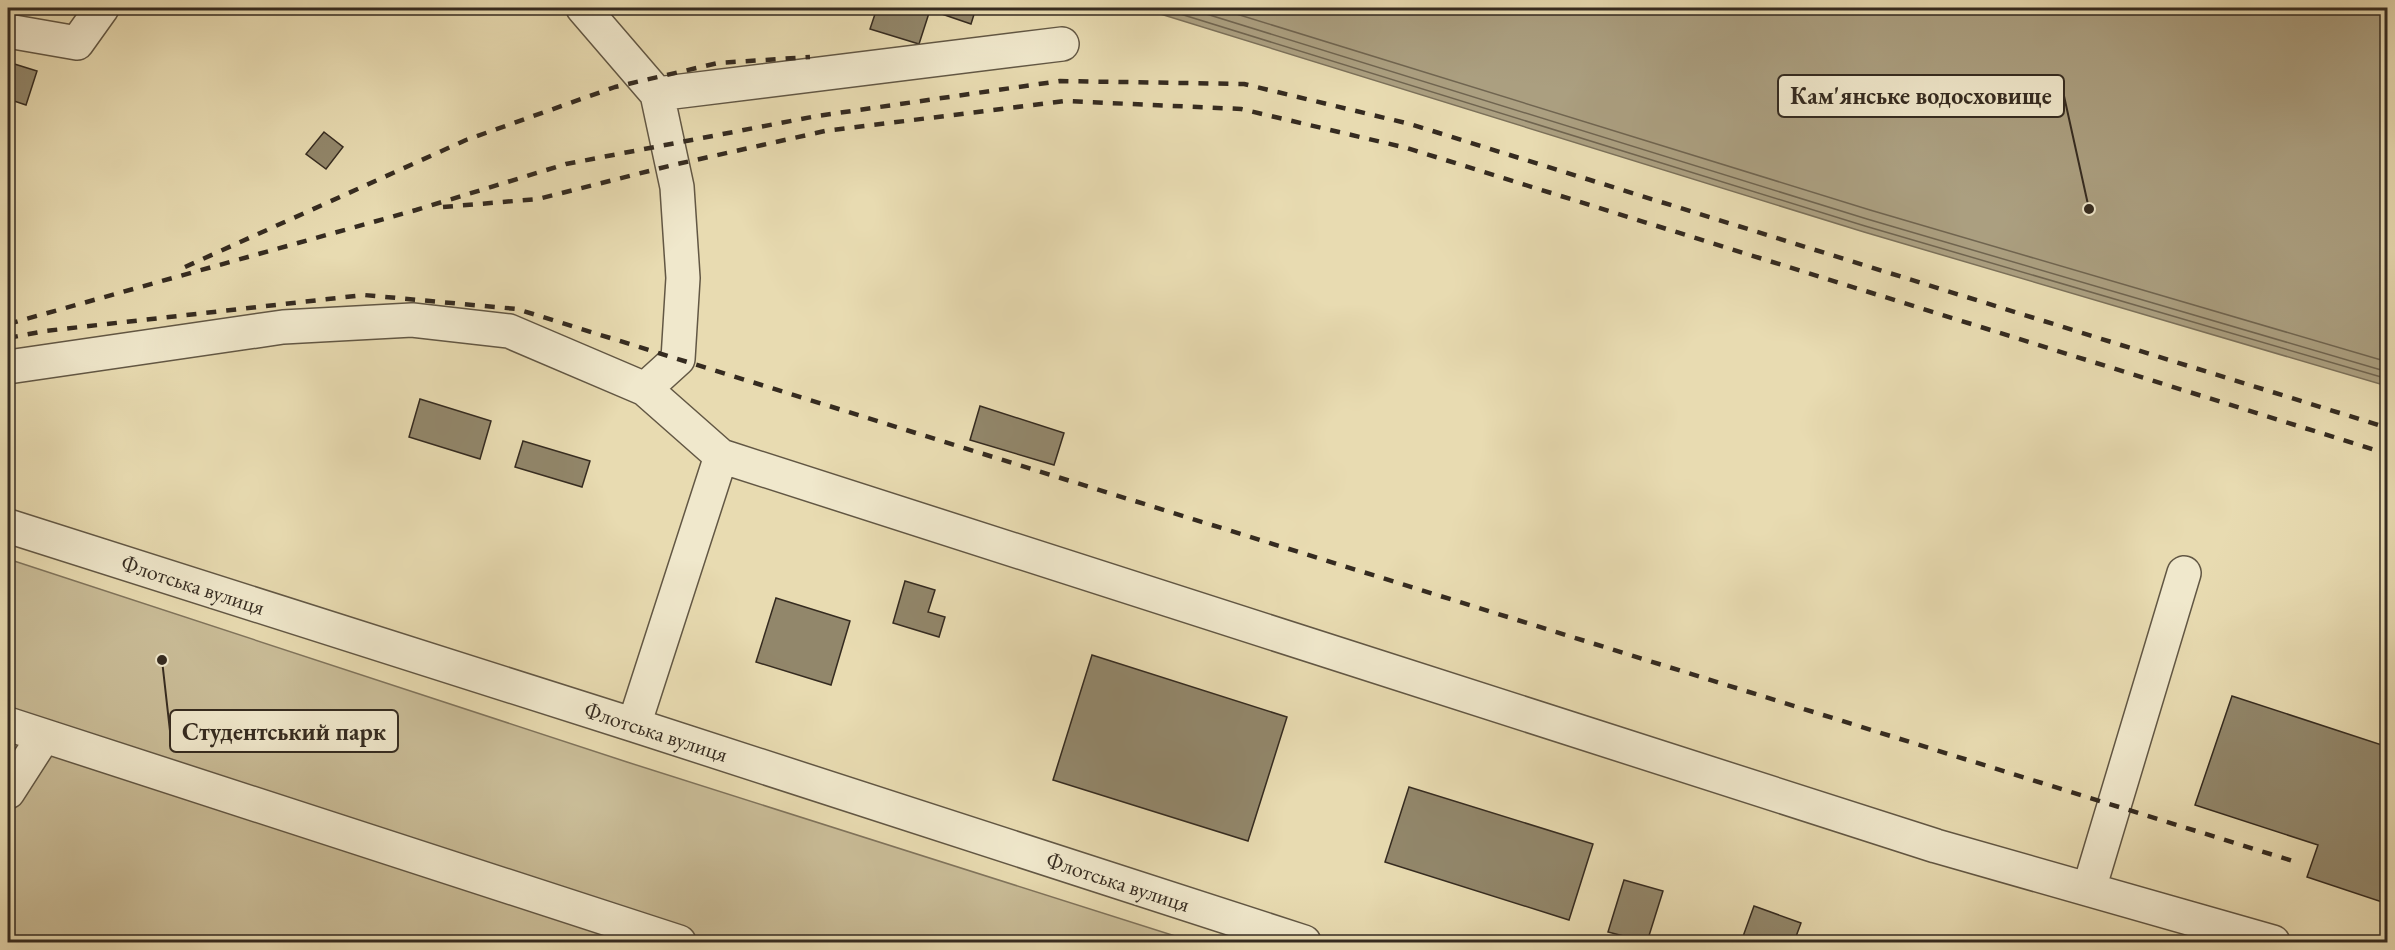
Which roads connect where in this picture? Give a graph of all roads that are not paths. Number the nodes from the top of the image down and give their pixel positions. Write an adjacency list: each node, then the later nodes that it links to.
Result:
1 (102, 8): 3 (street)
2 (583, 8): 5 (street)
3 (8, 31)
4 (1062, 44): 5 (street)
5 (657, 94): 7 (street)
6 (8, 367): 7 (street)
7 (645, 389): 8 (street)
8 (721, 456): 12 (street); 15 (street)
9 (8, 525): 12 (street, Флотська вулиця)
10 (2184, 573): 15 (street)
11 (8, 724): 13 (street)
12 (634, 725): 17 (street, Флотська вулиця)
13 (44, 736): 14 (street); 16 (street)
14 (8, 792)
15 (2089, 889): 18 (street)
16 (680, 942)
17 (1304, 942)
18 (2273, 942)

